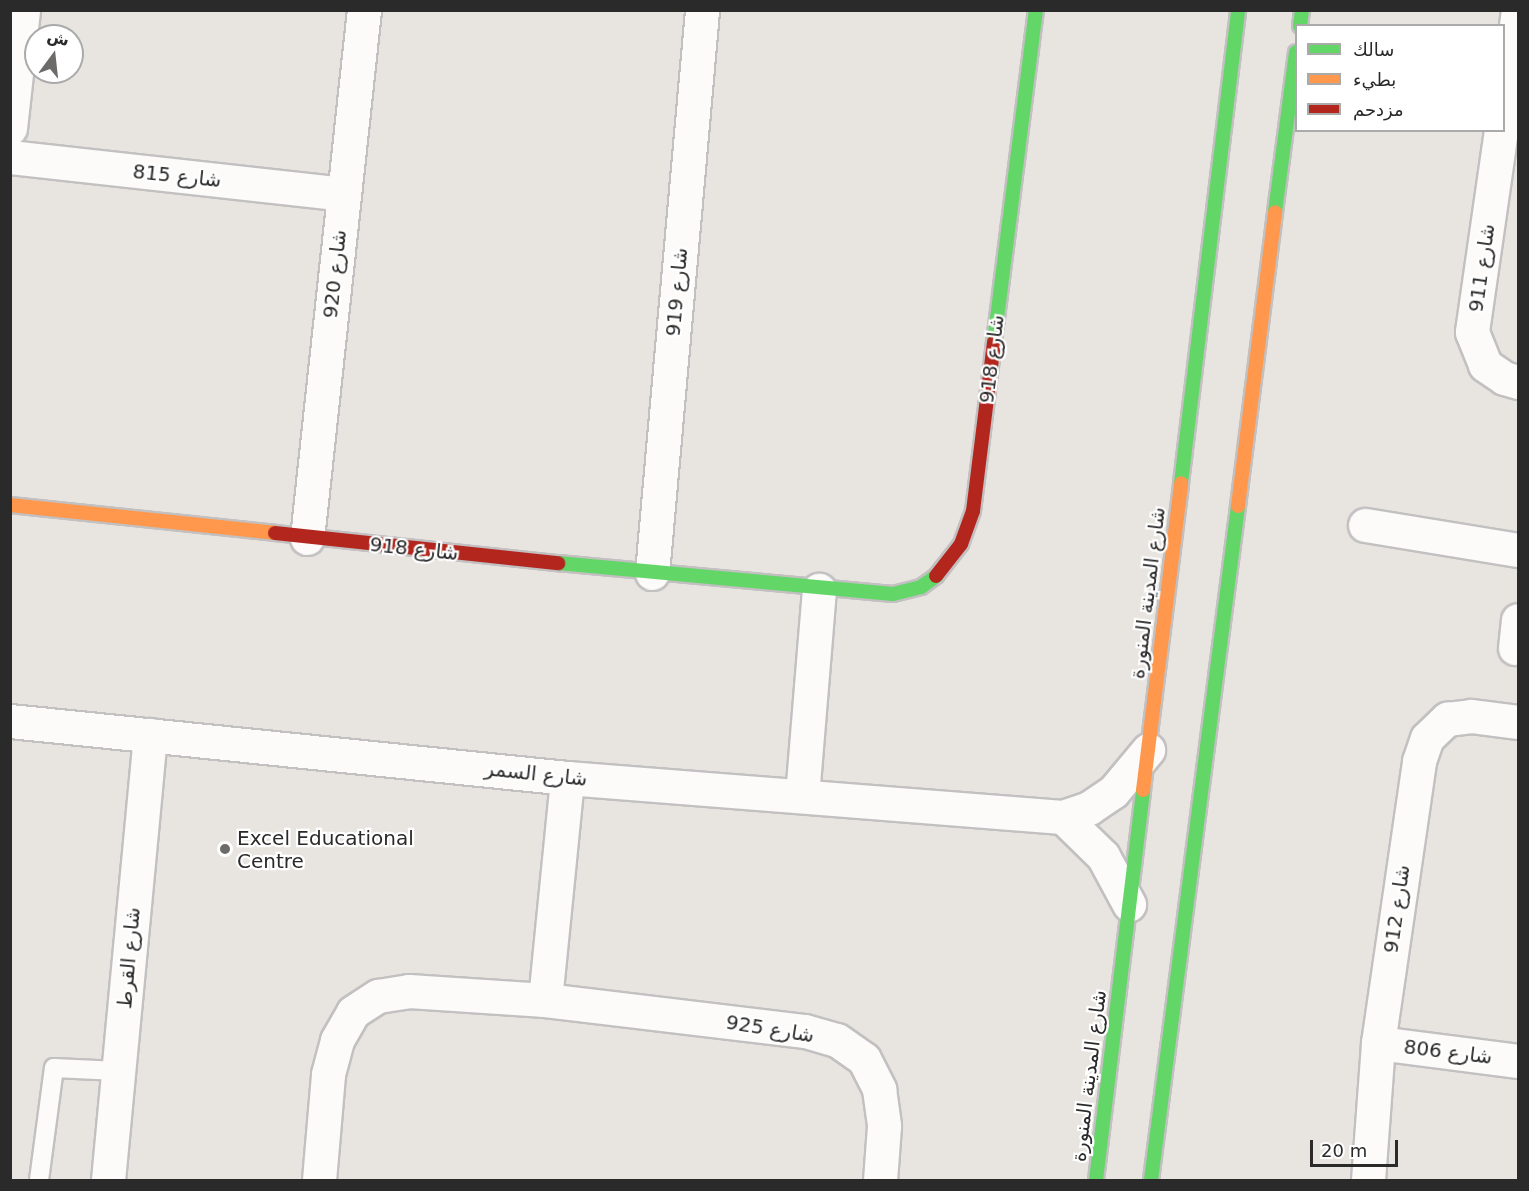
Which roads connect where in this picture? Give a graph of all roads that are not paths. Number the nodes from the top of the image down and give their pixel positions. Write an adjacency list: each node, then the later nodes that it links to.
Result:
1 (23, 10): 9 (street)
2 (364, 10): 12 (street, شارع 920)
3 (702, 10): 18 (street, شارع 919)
4 (1036, 10): 19 (street, شارع 918)
5 (1238, 10): 23 (street, شارع المدينة المنورة)
6 (1517, 25): 8 (street)
7 (1295, 60): 37 (street)
8 (1505, 102)
9 (10, 128)
10 (1501, 132): 13 (street, شارع 911)
11 (10, 157): 12 (street, شارع 815)
12 (343, 194): 16 (street, شارع 920)
13 (1518, 382)
14 (10, 505): 16 (street, شارع 918)
15 (1365, 525): 17 (street)
16 (307, 538): 18 (street, شارع 918)
17 (1518, 550)
18 (652, 573): 19 (street, شارع 918)
19 (819, 590): 25 (street)
20 (10, 721): 22 (street, شارع السمر)
21 (1518, 722): 29 (street, شارع 912)
22 (150, 735): 24 (street, شارع السمر); 31 (street, شارع القرط)
23 (1148, 750): 26 (street, شارع السمر); 27 (street, شارع المدينة المنورة)
24 (567, 778): 25 (street, شارع السمر); 28 (street)
25 (802, 796): 26 (street, شارع السمر)
26 (1063, 817): 27 (street)
27 (1129, 904): 36 (street, شارع المدينة المنورة)
28 (545, 1000): 34 (street, شارع 925); 35 (street, شارع 925)
29 (1378, 1043): 30 (street, شارع 806); 38 (street, شارع 912)
30 (1518, 1061)
31 (118, 1071): 32 (lane); 33 (street, شارع القرط)
32 (39, 1180)
33 (108, 1180)
34 (319, 1180)
35 (880, 1180)
36 (1096, 1180)
37 (1151, 1180)
38 (1368, 1180)

